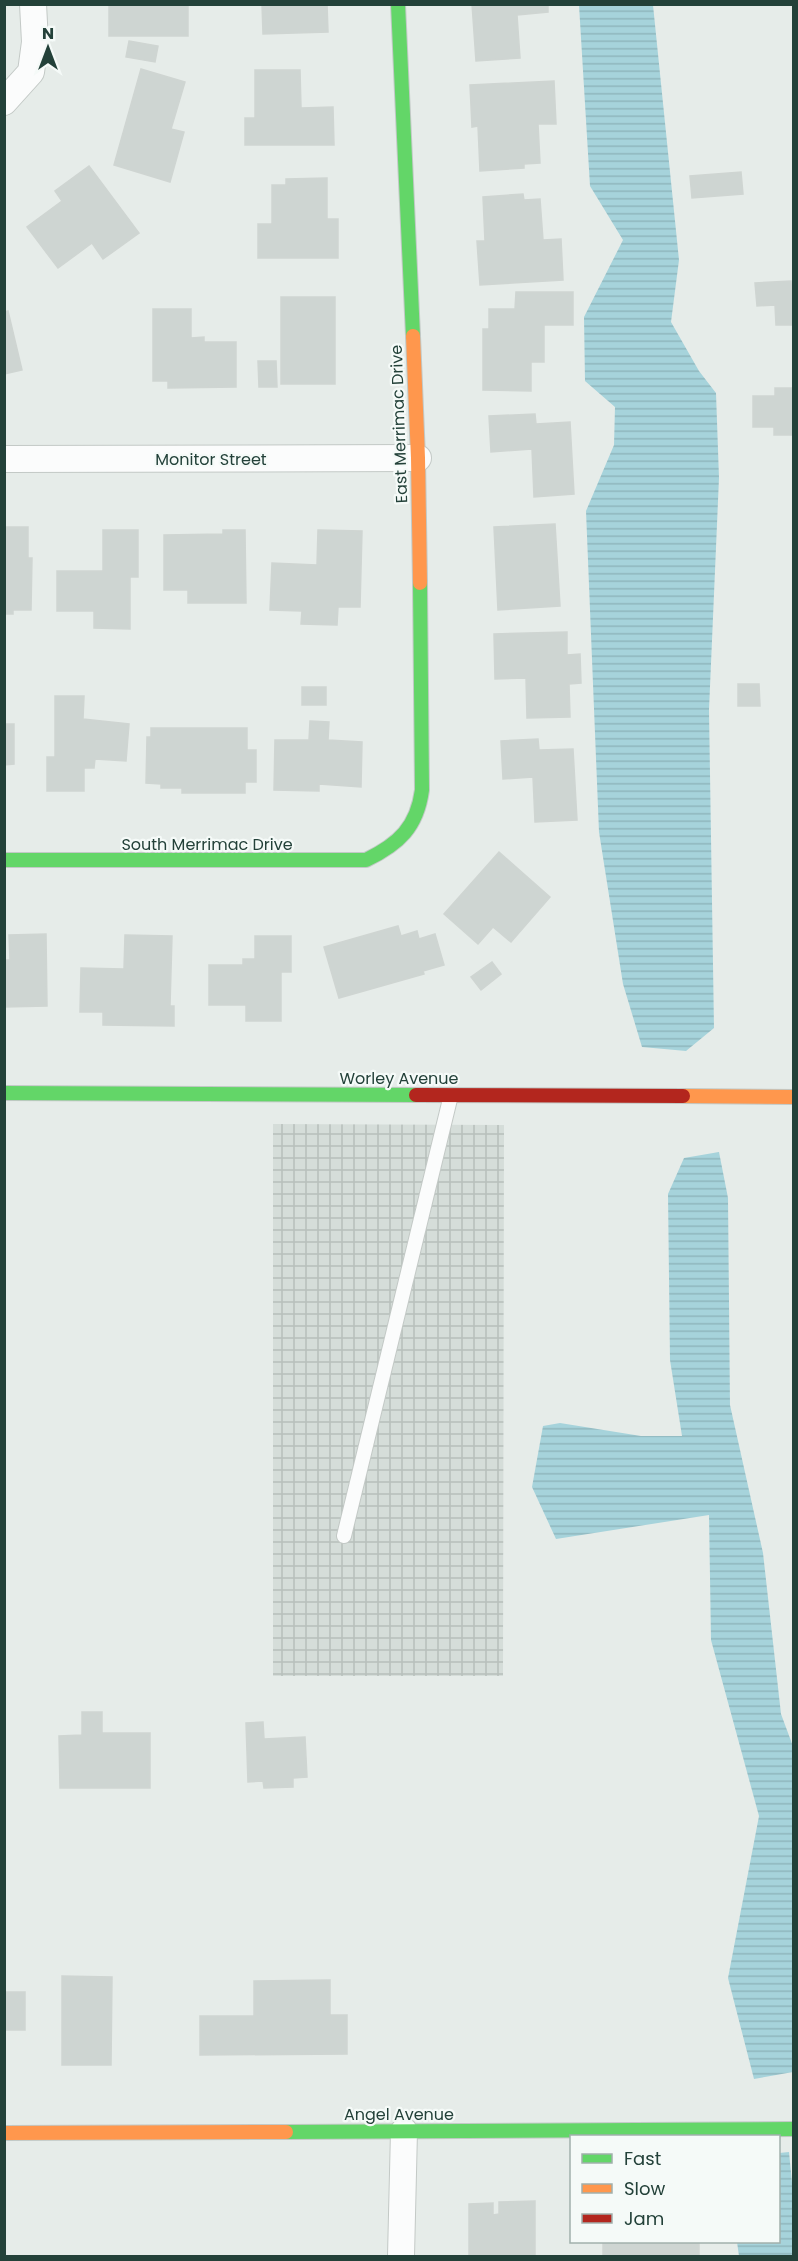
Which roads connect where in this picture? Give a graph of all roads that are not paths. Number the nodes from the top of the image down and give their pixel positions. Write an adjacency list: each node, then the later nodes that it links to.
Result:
1 (33, 4): 3 (street)
2 (398, 4): 4 (street, East Merrimac Drive)
3 (4, 102)
4 (418, 458): 5 (street, Monitor Street); 6 (street, East Merrimac Drive)
5 (4, 459)
6 (401, 837): 7 (street, South Merrimac Drive)
7 (4, 860)
8 (4, 1093): 9 (street, Worley Avenue)
9 (451, 1095): 10 (street, Worley Avenue); 11 (lane)
10 (794, 1097)
11 (344, 1536)
12 (794, 2128): 13 (street, Angel Avenue)
13 (404, 2131): 14 (street, Angel Avenue); 15 (street)
14 (4, 2133)
15 (401, 2256)

